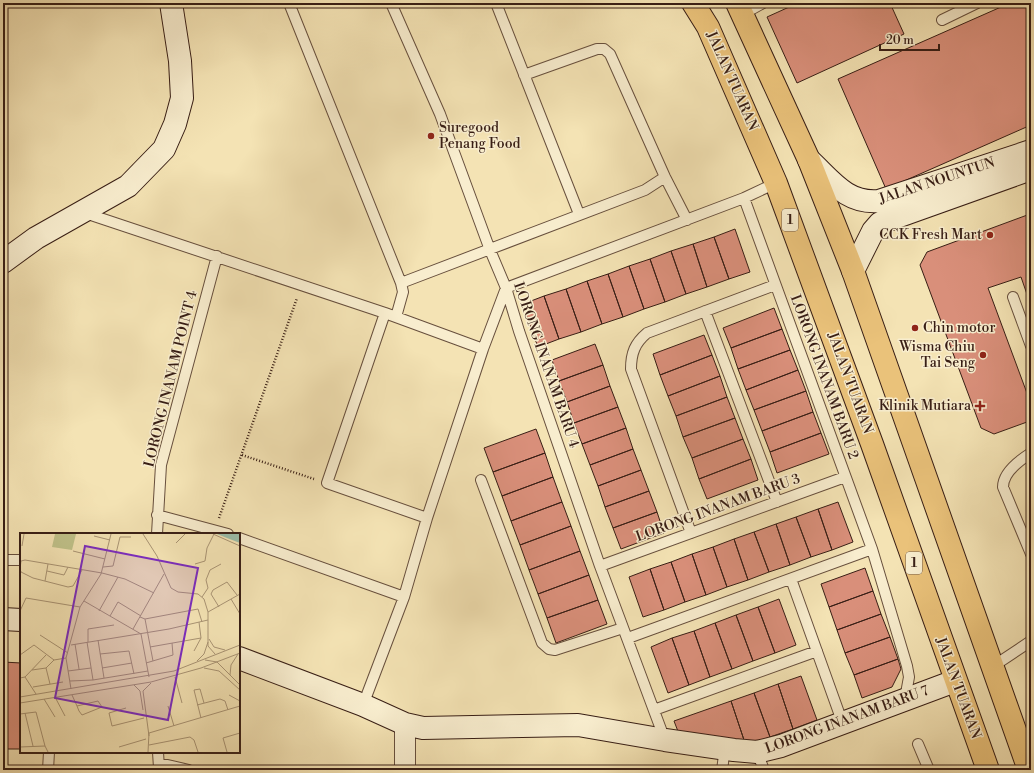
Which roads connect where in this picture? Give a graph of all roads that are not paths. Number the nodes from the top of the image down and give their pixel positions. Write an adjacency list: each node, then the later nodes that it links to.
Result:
1 (171, 3): 17 (street)
2 (289, 3): 24 (lane)
3 (391, 3): 20 (lane, LORONG INANAM BARU 4)
4 (496, 3): 10 (lane)
5 (693, 3): 15 (main road, JALAN TUARAN / 1)
6 (763, 3): 8 (lane)
7 (977, 3): 9 (lane)
8 (740, 8): 12 (main road)
9 (942, 20)
10 (524, 75): 14 (lane); 18 (lane)
11 (1031, 151): 12 (street, JALAN NOUNTUN)
12 (809, 160): 23 (main road)
13 (1031, 169): 23 (street, JALAN NOUNTUN)
14 (665, 177): 18 (lane); 19 (lane)
15 (776, 183): 16 (lane); 58 (main road, JALAN TUARAN / 1)
16 (744, 198): 19 (lane); 25 (lane)
17 (83, 212): 21 (lane); 22 (street)
18 (579, 214): 20 (lane)
19 (687, 220): 26 (lane)
20 (490, 250): 24 (lane); 26 (lane, LORONG INANAM BARU 4)
21 (217, 256): 29 (lane); 37 (lane, LORONG INANAM POINT 4)
22 (3, 262)
23 (853, 271): 57 (main road)
24 (401, 283): 30 (lane)
25 (775, 285): 28 (lane, LORONG INANAM BARU 2); 34 (lane, LORONG INANAM BARU 2)
26 (506, 288): 32 (lane); 47 (lane, LORONG INANAM BARU 4)
27 (1013, 296): 31 (lane)
28 (705, 311): 36 (lane); 41 (lane, LORONG INANAM BARU 2)
29 (385, 313): 30 (lane); 38 (lane)
30 (396, 317): 32 (lane)
31 (1031, 346)
32 (483, 349): 38 (lane)
33 (1031, 453): 44 (lane)
34 (846, 477): 36 (lane, LORONG INANAM BARU 3); 43 (lane, LORONG INANAM BARU 2)
35 (481, 480): 52 (lane)
36 (777, 502): 41 (lane, LORONG INANAM BARU 3)
37 (157, 515): 39 (lane, LORONG INANAM POINT 4); 40 (lane)
38 (427, 518): 49 (lane)
39 (157, 533)
40 (225, 533)
41 (691, 533): 47 (lane, LORONG INANAM BARU 3)
42 (240, 538): 49 (lane)
43 (872, 549): 48 (lane); 59 (lane, LORONG INANAM BARU 2)
44 (1031, 554)
45 (3, 560): 46 (lane)
46 (20, 560)
47 (600, 566): 52 (lane, LORONG INANAM BARU 4)
48 (791, 579): 53 (lane); 55 (lane)
49 (404, 597): 60 (lane)
50 (3, 619): 51 (street)
51 (20, 620)
52 (624, 628): 53 (lane, LORONG INANAM BARU 4)
53 (628, 638): 61 (lane, LORONG INANAM BARU 4)
54 (1031, 641): 57 (lane)
55 (817, 651): 61 (lane); 63 (lane)
56 (240, 658): 60 (street, LORONG INANAM BARU 7)
57 (992, 667): 77 (main road)
58 (955, 681): 59 (street, LORONG INANAM BARU 7); 76 (main road, JALAN TUARAN / 1)
59 (904, 701): 63 (street, LORONG INANAM BARU 7)
60 (363, 705): 62 (street, LORONG INANAM BARU 7)
61 (654, 710): 64 (lane, LORONG INANAM BARU 4)
62 (405, 724): 64 (street, LORONG INANAM BARU 7); 73 (street)
63 (843, 724): 69 (street, LORONG INANAM BARU 7)
64 (665, 740): 66 (street, LORONG INANAM BARU 7)
65 (918, 744): 75 (lane)
66 (725, 748): 69 (street, LORONG INANAM BARU 7); 74 (lane)
67 (49, 753): 71 (lane)
68 (158, 753): 70 (lane)
69 (761, 761)
70 (159, 766): 72 (lane)
71 (48, 770)
72 (189, 770)
73 (405, 770)
74 (722, 770)
75 (929, 770)
76 (988, 770)
77 (1030, 770)

